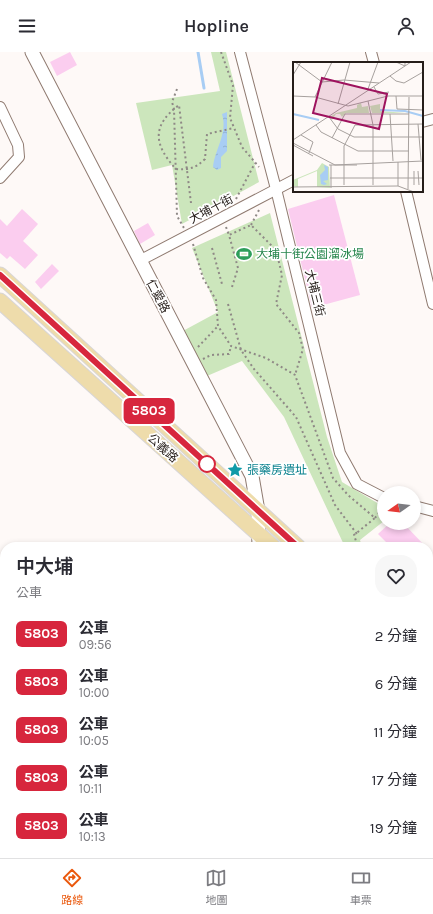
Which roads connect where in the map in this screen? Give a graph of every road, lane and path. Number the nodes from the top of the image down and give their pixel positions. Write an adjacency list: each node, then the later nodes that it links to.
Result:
1 (32, 52): 29 (street, 仁愛路)
2 (221, 52): 11 (path)
3 (240, 52): 18 (street, 大埔三街)
4 (371, 52): 5 (street)
5 (374, 62)
6 (177, 89): 8 (path)
7 (0, 107): 16 (street)
8 (174, 109): 14 (path); 14 (path); 15 (path)
9 (433, 119): 10 (street)
10 (423, 122)
11 (234, 128): 12 (path); 15 (path)
12 (255, 163): 13 (path); 20 (path)
13 (259, 167)
14 (176, 169): 15 (path); 25 (path)
15 (186, 170): 21 (path)
16 (0, 178)
17 (293, 180): 18 (street, 大埔十街)
18 (276, 189): 29 (street, 大埔十街); 42 (street, 大埔三街)
19 (406, 192): 35 (street)
20 (235, 202)
21 (191, 203)
22 (259, 210): 23 (path)
23 (251, 225): 26 (path); 41 (path)
24 (226, 226): 26 (path)
25 (185, 229)
26 (229, 236): 32 (path)
27 (193, 243): 36 (path)
28 (212, 248): 31 (path)
29 (139, 261): 44 (street, 仁愛路)
30 (0, 275): 44 (main road, 公義路)
31 (222, 284)
32 (232, 287)
33 (0, 301): 49 (main road, 公義路)
34 (228, 304): 38 (path)
35 (433, 304)
36 (218, 326): 37 (path); 39 (path)
37 (231, 346): 38 (path); 40 (path)
38 (241, 350): 41 (path); 48 (path)
39 (193, 352)
40 (198, 360)
41 (295, 375): 47 (path)
42 (377, 494)
43 (421, 508): 45 (street)
44 (258, 511): 49 (street, 仁愛路); 50 (main road, 公義路)
45 (433, 511)
46 (377, 515): 47 (path)
47 (375, 518): 48 (path)
48 (357, 534): 51 (path)
49 (260, 541)
50 (292, 542)
51 (356, 542)

